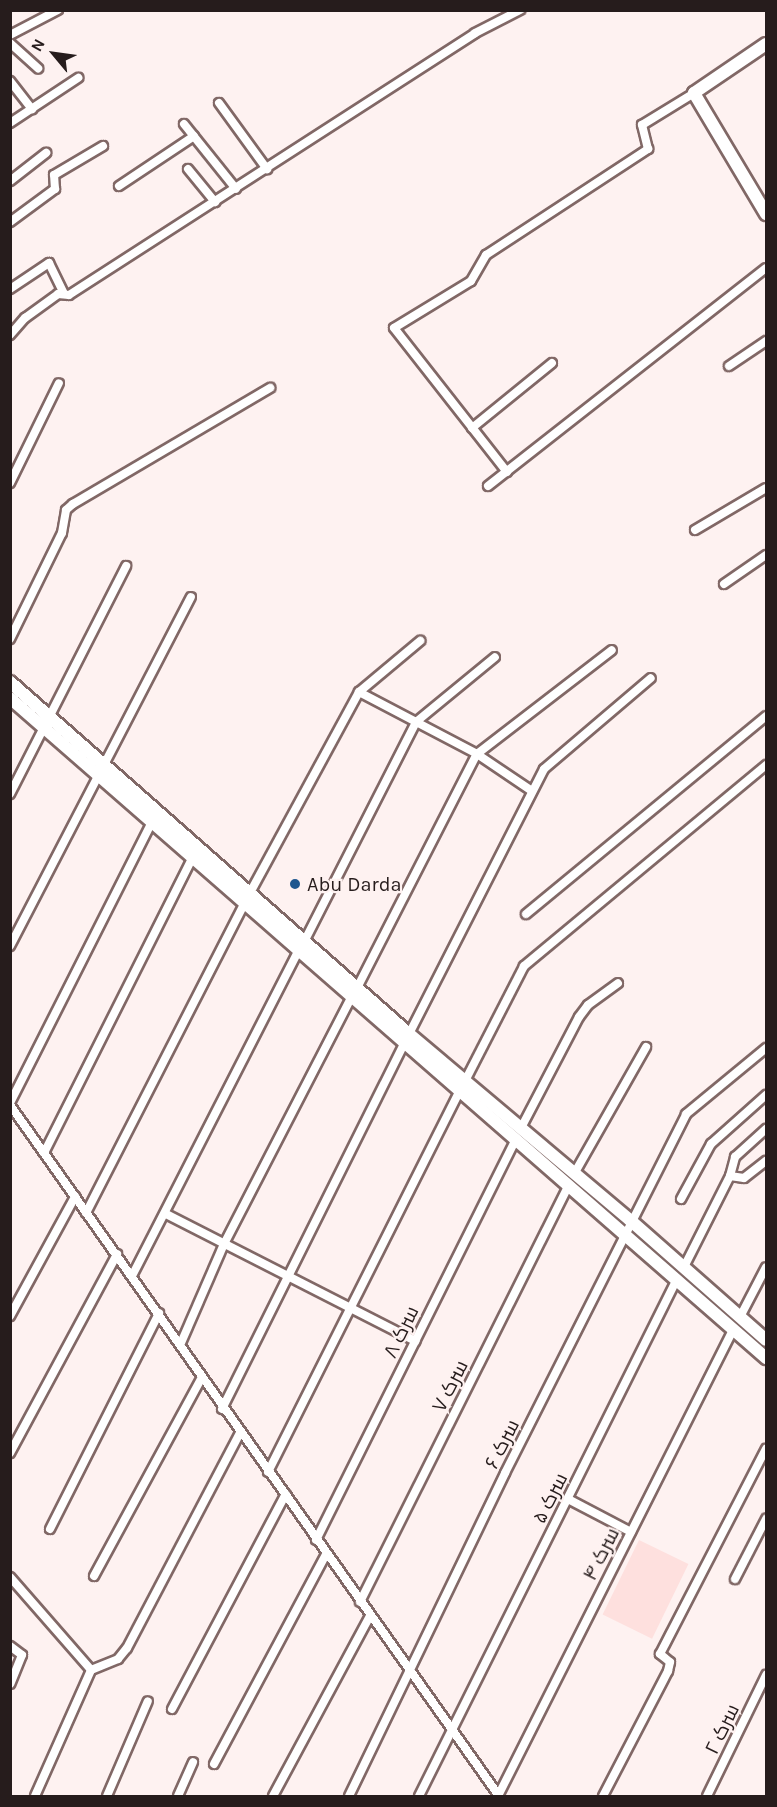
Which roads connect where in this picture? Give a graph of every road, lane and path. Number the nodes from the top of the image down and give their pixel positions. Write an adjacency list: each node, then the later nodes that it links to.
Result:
1 (58, 10): 3 (street)
2 (520, 10): 18 (street)
3 (10, 35)
4 (10, 43): 6 (street)
5 (766, 44): 9 (street)
6 (38, 68)
7 (78, 78): 11 (street)
8 (10, 81): 11 (street)
9 (694, 93): 23 (street); 34 (street)
10 (219, 103): 18 (street)
11 (32, 109): 12 (street)
12 (10, 123)
13 (184, 123): 14 (street)
14 (194, 136): 20 (street); 21 (street)
15 (103, 146): 24 (street)
16 (46, 153): 19 (street)
17 (188, 169): 22 (street)
18 (267, 169): 21 (street)
19 (10, 181)
20 (119, 186)
21 (236, 189): 22 (street)
22 (215, 202): 27 (street)
23 (766, 214)
24 (10, 222)
25 (766, 268): 35 (street)
26 (10, 289): 27 (street)
27 (64, 294): 28 (street)
28 (10, 335)
29 (766, 341): 31 (street)
30 (552, 363): 34 (street)
31 (729, 366)
32 (59, 382): 36 (street)
33 (270, 388): 44 (street)
34 (472, 428): 35 (street)
35 (507, 472): 37 (street)
36 (10, 483)
37 (488, 486)
38 (766, 488): 39 (street)
39 (695, 530)
40 (766, 555): 42 (street)
41 (126, 566): 53 (street)
42 (724, 584)
43 (191, 597): 57 (street)
44 (10, 639)
45 (420, 641): 50 (street)
46 (612, 650): 55 (street)
47 (495, 657): 54 (street)
48 (651, 678): 58 (street)
49 (10, 682): 53 (street)
50 (359, 692): 54 (street); 62 (street)
51 (10, 698): 53 (street)
52 (766, 716): 63 (street)
53 (47, 722): 57 (street); 59 (street)
54 (416, 722): 55 (street); 64 (street)
55 (477, 754): 58 (street); 67 (street)
56 (766, 765): 71 (street)
57 (103, 770): 60 (street); 65 (street)
58 (532, 791): 68 (street)
59 (10, 794)
60 (155, 816): 61 (street); 73 (street)
61 (196, 853): 62 (street); 76 (street)
62 (247, 898): 64 (street); 82 (street)
63 (526, 914)
64 (302, 945): 67 (street); 83 (street)
65 (10, 946)
66 (618, 983): 75 (street, سرک ۸)
67 (354, 992): 68 (street); 86 (street)
68 (407, 1038): 71 (street); 91 (street)
69 (646, 1047): 79 (street, سرک ۷)
70 (766, 1048): 84 (street, سرک ۶)
71 (463, 1086): 75 (street); 93 (street)
72 (766, 1095): 81 (street)
73 (10, 1104): 76 (street)
74 (766, 1129): 78 (street)
75 (519, 1133): 79 (street); 99 (street, سرک ۸)
76 (44, 1153): 80 (street)
77 (766, 1161): 78 (street)
78 (730, 1176): 88 (street)
79 (571, 1179): 84 (street); 85 (street); 118 (street, سرک ۷)
80 (75, 1197): 82 (street); 95 (street)
81 (681, 1199)
82 (86, 1213): 87 (street)
83 (166, 1214): 86 (street); 90 (street)
84 (630, 1220): 85 (street, سرک ۶); 88 (street)
85 (624, 1232): 92 (street); 122 (street, سرک ۶)
86 (224, 1244): 91 (street); 100 (street)
87 (117, 1254): 90 (street); 106 (street)
88 (684, 1267): 96 (street)
89 (766, 1267): 96 (street)
90 (132, 1276): 94 (street)
91 (286, 1276): 93 (street); 103 (street)
92 (677, 1279): 97 (street); 109 (street, سرک ۵)
93 (349, 1308): 99 (street); 107 (street)
94 (159, 1313): 100 (street); 111 (street)
95 (10, 1316)
96 (740, 1317): 98 (street)
97 (734, 1328): 101 (street); 112 (street, سرک ۴)
98 (766, 1340)
99 (415, 1341): 113 (street, سرک ۸)
100 (181, 1343): 102 (street)
101 (766, 1358)
102 (202, 1377): 103 (street); 115 (street)
103 (222, 1409): 104 (street)
104 (240, 1433): 107 (street); 121 (street)
105 (766, 1449): 137 (street)
106 (10, 1453)
107 (268, 1472): 108 (street)
108 (286, 1494): 113 (street); 126 (street)
109 (568, 1499): 112 (street); 127 (street, سرک ۵)
110 (766, 1519): 117 (street)
111 (50, 1529)
112 (631, 1532): 130 (street, سرک ۴)
113 (316, 1540): 114 (street)
114 (326, 1554): 118 (street); 129 (street)
115 (94, 1576)
116 (10, 1577): 121 (street)
117 (735, 1579)
118 (360, 1602): 119 (street)
119 (370, 1616): 122 (street); 134 (street)
120 (10, 1646): 124 (street)
121 (91, 1670): 131 (street)
122 (410, 1672): 127 (street); 135 (street, سرک ۶)
123 (766, 1675): 138 (street, سرک ۲)
124 (10, 1684)
125 (148, 1701): 132 (street)
126 (172, 1709)
127 (451, 1731): 130 (street); 136 (street, سرک ۵)
128 (193, 1762): 133 (street)
129 (214, 1764)
130 (498, 1796)
131 (35, 1797)
132 (107, 1797)
133 (178, 1797)
134 (273, 1797)
135 (350, 1797)
136 (419, 1797)
137 (603, 1797)
138 (707, 1797)

